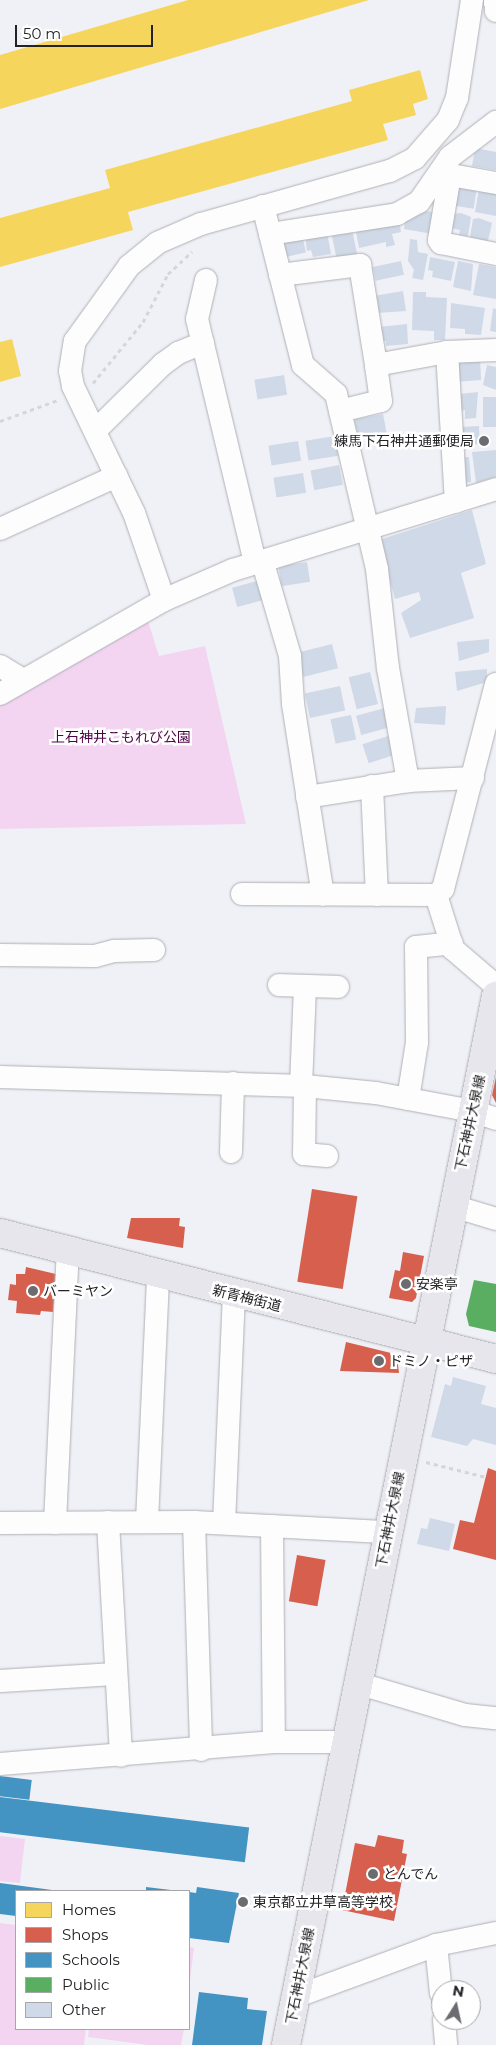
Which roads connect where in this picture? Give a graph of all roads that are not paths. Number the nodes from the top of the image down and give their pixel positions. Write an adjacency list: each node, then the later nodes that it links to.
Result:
1 (472, 0): 7 (street)
2 (495, 0): 3 (street)
3 (496, 10)
4 (496, 122): 5 (street)
5 (445, 173): 6 (street); 8 (street); 9 (street)
6 (496, 183)
7 (263, 206): 8 (street); 17 (street)
8 (270, 234): 10 (street)
9 (496, 253)
10 (280, 275): 15 (street); 16 (street)
11 (206, 280): 12 (street)
12 (203, 343): 17 (street); 23 (street)
13 (496, 350): 14 (street)
14 (447, 352): 15 (street); 20 (street)
15 (376, 365): 16 (street)
16 (340, 411): 21 (street)
17 (96, 430): 18 (street)
18 (117, 476): 22 (street); 24 (street)
19 (496, 489): 20 (street)
20 (456, 502): 21 (street)
21 (369, 528): 23 (street); 30 (street)
22 (0, 529)
23 (259, 562): 24 (street); 32 (street)
24 (164, 600): 26 (street)
25 (0, 666): 26 (street)
26 (22, 679): 28 (street)
27 (496, 684): 29 (street)
28 (0, 694)
29 (473, 778): 30 (street); 36 (street)
30 (408, 781): 31 (street)
31 (372, 786): 32 (street); 35 (street)
32 (307, 797): 34 (street)
33 (242, 894): 34 (street)
34 (324, 895): 35 (street)
35 (377, 895): 36 (street)
36 (436, 896): 37 (street)
37 (452, 943): 43 (street); 47 (street)
38 (154, 950): 39 (street)
39 (0, 955)
40 (279, 984): 41 (street)
41 (306, 986): 42 (street); 46 (street)
42 (338, 987)
43 (496, 995): 48 (main road, 下石神井大泉線)
44 (0, 1077): 45 (street)
45 (233, 1083): 46 (street); 49 (street)
46 (303, 1086): 47 (street); 50 (street)
47 (408, 1099): 48 (street)
48 (484, 1115): 51 (main road, 下石神井大泉線)
49 (231, 1152)
50 (326, 1156)
51 (453, 1206): 52 (street); 57 (main road, 下石神井大泉線)
52 (496, 1219)
53 (0, 1233): 54 (main road, 新青梅街道)
54 (68, 1250): 55 (main road, 新青梅街道); 63 (street)
55 (158, 1275): 56 (main road, 新青梅街道); 59 (street)
56 (234, 1294): 57 (main road, 新青梅街道); 64 (street)
57 (425, 1341): 58 (main road, 新青梅街道); 66 (main road, 下石神井大泉線)
58 (496, 1358)
59 (147, 1521): 60 (street); 61 (street)
60 (108, 1522): 63 (street); 67 (street)
61 (194, 1522): 64 (street); 73 (street)
62 (0, 1523): 63 (street)
63 (55, 1523)
64 (224, 1523): 65 (street)
65 (272, 1526): 66 (street); 71 (street)
66 (388, 1532): 69 (main road, 下石神井大泉線)
67 (116, 1674): 68 (street); 74 (street)
68 (0, 1680)
69 (357, 1683): 70 (street); 72 (main road, 下石神井大泉線)
70 (496, 1718)
71 (274, 1742): 72 (street); 73 (street)
72 (346, 1742): 79 (main road, 下石神井大泉線)
73 (201, 1750): 74 (street)
74 (121, 1756): 75 (street)
75 (0, 1764)
76 (496, 1933): 77 (street)
77 (436, 1945): 78 (street); 79 (street)
78 (440, 1980)
79 (295, 1997): 81 (main road, 下石神井大泉線)
80 (445, 2030): 82 (street)
81 (286, 2045)
82 (446, 2045)

